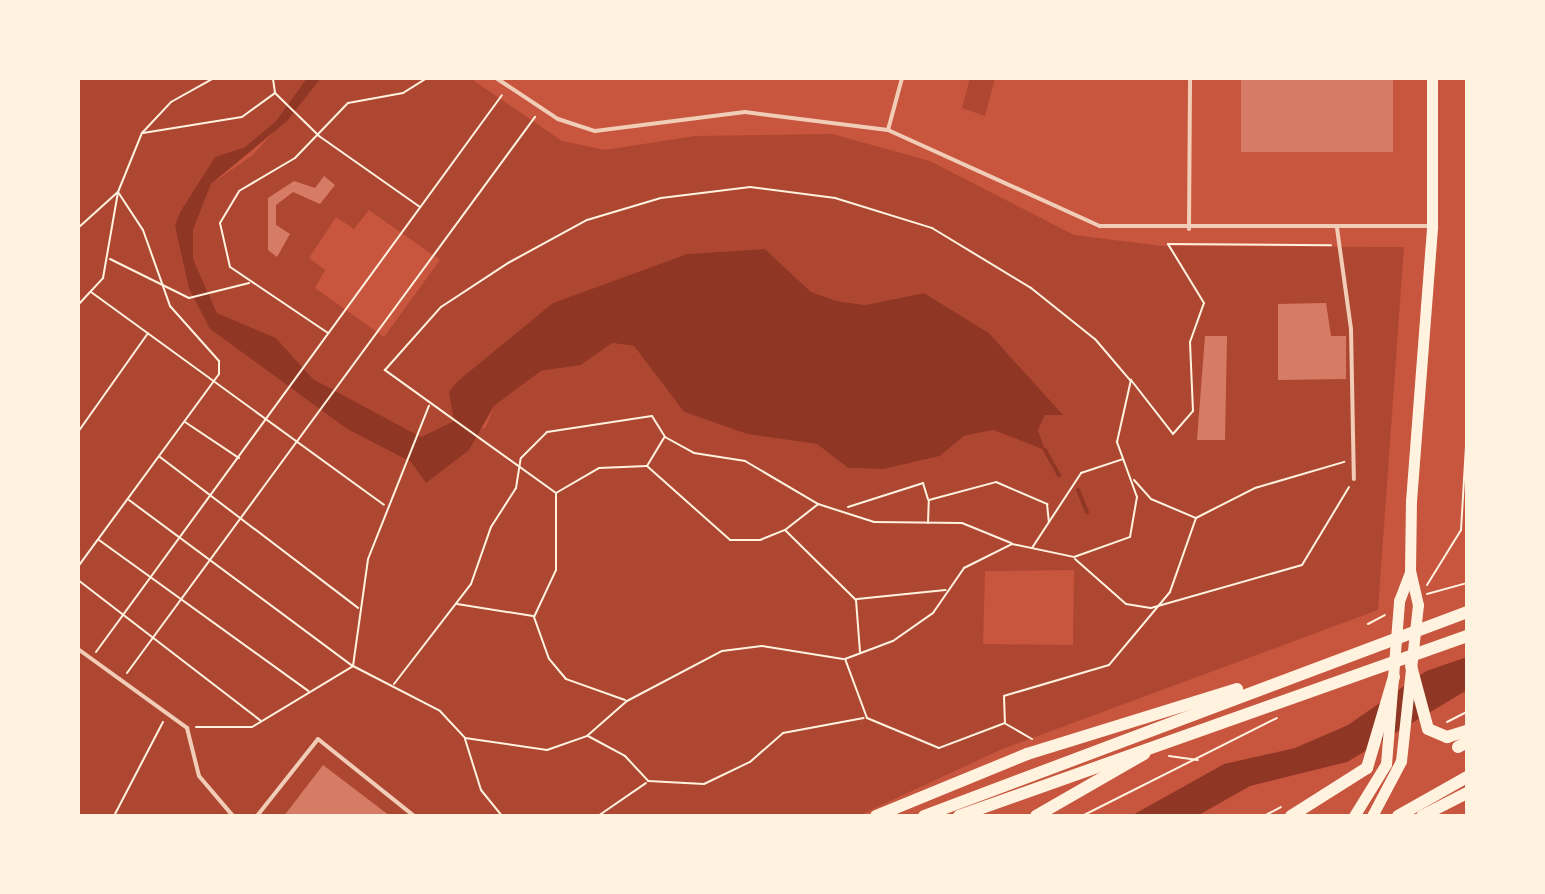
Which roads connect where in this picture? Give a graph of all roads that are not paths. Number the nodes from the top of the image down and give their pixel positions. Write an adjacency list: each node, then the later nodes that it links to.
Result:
1 (496, 78): 5 (lane)
2 (902, 78): 5 (lane)
3 (1190, 78): 8 (lane)
4 (1432, 78): 6 (main road)
5 (888, 130): 8 (lane)
6 (1432, 226): 7 (lane); 10 (main road)
7 (1337, 228): 8 (lane); 9 (lane)
8 (1189, 229)
9 (1354, 479)
10 (1410, 571): 14 (main road); 15 (main road)
11 (1467, 612): 16 (main road)
12 (1467, 636): 18 (main road)
13 (78, 649): 21 (lane)
14 (1411, 666): 17 (main road); 30 (main road)
15 (1394, 677): 28 (main road); 29 (main road)
16 (1276, 679): 24 (main road); 25 (main road)
17 (1467, 731)
18 (1180, 732): 26 (main road); 27 (main road)
19 (1467, 777): 31 (main road)
20 (1467, 793): 32 (main road)
21 (233, 816)
22 (257, 816): 23 (lane)
23 (414, 816)
24 (876, 816)
25 (924, 816)
26 (959, 816)
27 (1036, 816)
28 (1291, 816)
29 (1354, 816)
30 (1372, 816)
31 (1398, 816)
32 (1422, 816)

